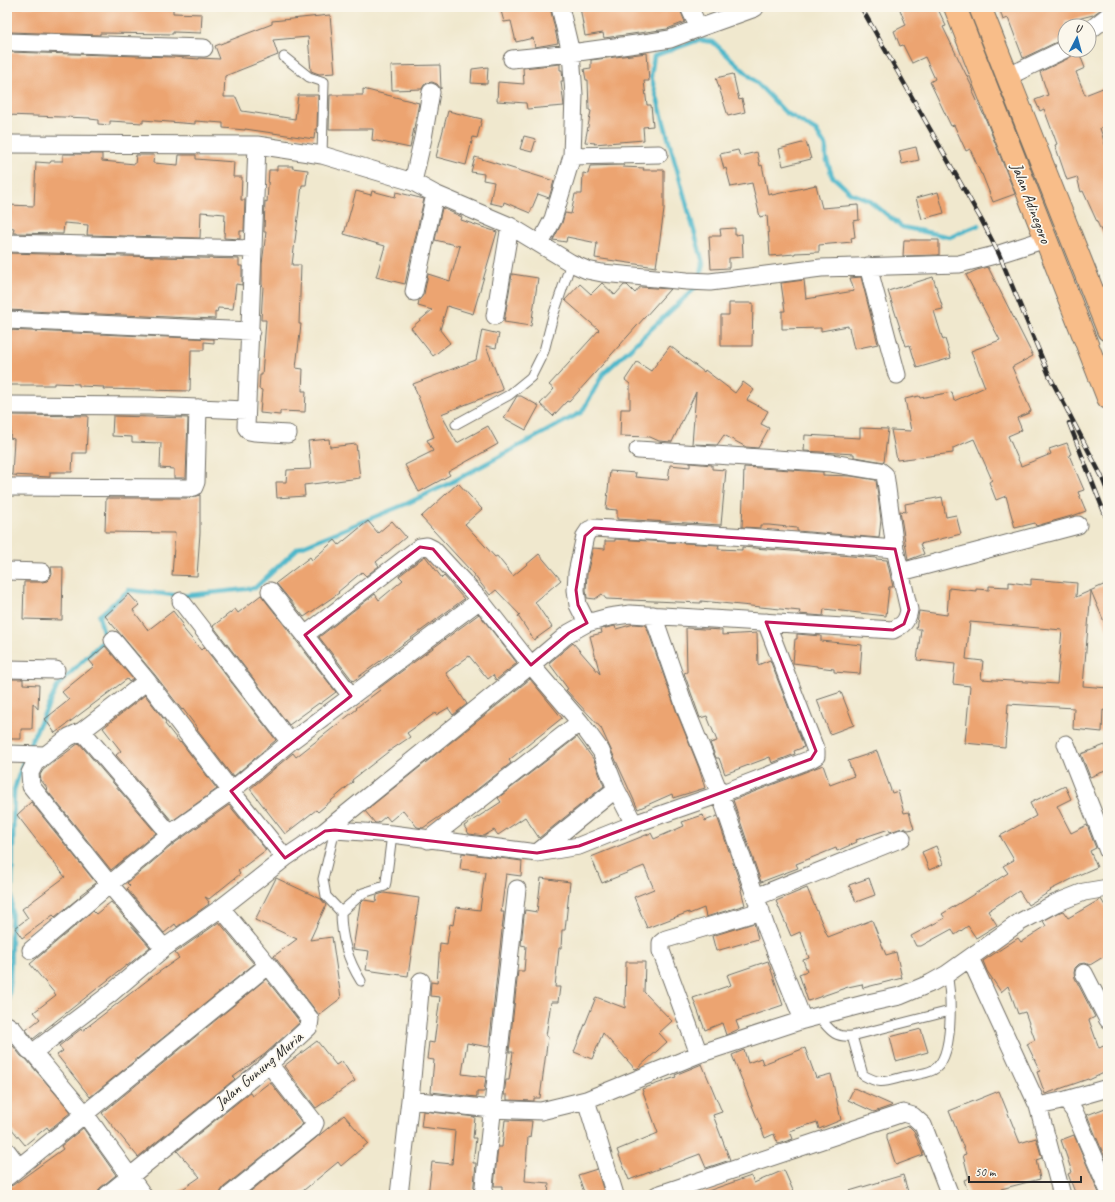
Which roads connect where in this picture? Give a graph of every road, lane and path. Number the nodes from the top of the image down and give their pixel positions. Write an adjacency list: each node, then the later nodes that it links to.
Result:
1 (560, 7): 11 (street)
2 (689, 7): 8 (street)
3 (955, 7): 25 (highway, Jalan Adinegoro)
4 (980, 7): 15 (highway, Jalan Adinegoro)
5 (755, 8): 8 (street)
6 (1108, 16): 7 (street)
7 (1097, 25)
8 (699, 28): 11 (street)
9 (7, 42): 10 (street)
10 (204, 48)
11 (571, 53): 14 (street); 21 (street)
12 (1057, 53): 15 (street)
13 (284, 57): 20 (lane)
14 (512, 59)
15 (1007, 77): 34 (highway, Jalan Adinegoro)
16 (431, 92): 22 (street)
17 (7, 144): 18 (street)
18 (257, 145): 20 (street); 28 (street)
19 (659, 154): 21 (street)
20 (322, 155): 22 (street)
21 (572, 156): 27 (street)
22 (413, 182): 23 (street)
23 (435, 194): 24 (street); 31 (street)
24 (510, 226): 27 (street); 32 (street)
25 (1046, 239): 30 (street); 37 (highway, Jalan Adinegoro)
26 (7, 243): 28 (street)
27 (540, 244): 29 (street)
28 (254, 249): 35 (street)
29 (571, 263): 30 (street); 41 (lane)
30 (868, 266): 36 (street)
31 (414, 292)
32 (495, 316)
33 (7, 320): 35 (street)
34 (1108, 330)
35 (251, 331): 40 (street)
36 (897, 375)
37 (1108, 398)
38 (7, 405): 39 (street)
39 (198, 408): 40 (street); 44 (street)
40 (246, 410): 42 (street)
41 (456, 424)
42 (288, 434)
43 (638, 450): 46 (street)
44 (7, 487)
45 (1078, 526): 49 (street)
46 (895, 549): 49 (street); 55 (street)
47 (7, 571): 48 (street)
48 (42, 572)
49 (901, 572): 54 (street)
50 (270, 591): 56 (street)
51 (480, 600): 56 (street); 58 (street); 62 (street)
52 (181, 601): 65 (street)
53 (653, 615): 54 (street); 55 (street); 70 (street)
54 (766, 622): 70 (street)
55 (587, 623): 58 (street)
56 (305, 635): 62 (street)
57 (114, 640): 61 (street)
58 (531, 665): 63 (street); 72 (street)
59 (7, 669): 60 (street)
60 (56, 670)
61 (147, 680): 64 (street); 69 (street)
62 (351, 696): 65 (street)
63 (580, 722): 68 (street); 76 (street)
64 (82, 731): 67 (street); 73 (street)
65 (290, 742): 69 (street)
66 (1066, 744): 77 (street)
67 (26, 754): 80 (street)
68 (616, 789): 71 (street); 78 (street)
69 (231, 791): 73 (street); 79 (street)
70 (720, 794): 71 (street); 83 (street)
71 (634, 824): 78 (street)
72 (330, 830): 74 (street); 79 (street); 85 (lane)
73 (170, 834): 80 (street)
74 (392, 834): 76 (street); 85 (lane)
75 (902, 838): 83 (street)
76 (428, 840): 78 (street)
77 (1108, 851)
78 (537, 853)
79 (286, 858): 84 (street)
80 (110, 885): 86 (street); 87 (street)
81 (1108, 888): 88 (street)
82 (517, 889): 107 (street)
83 (759, 904): 95 (street); 100 (street)
84 (221, 908): 86 (street); 89 (street, Jalan Gunung Muria)
85 (341, 912): 92 (lane)
86 (164, 948): 99 (street)
87 (32, 950)
88 (970, 958): 91 (street); 106 (street)
89 (268, 964): 101 (street, Jalan Gunung Muria); 108 (street)
90 (1084, 973): 96 (street)
91 (947, 974): 94 (lane); 95 (street)
92 (361, 981)
93 (421, 981): 103 (street)
94 (950, 1011): 98 (lane); 98 (lane)
95 (810, 1018): 98 (lane); 100 (street)
96 (1108, 1020)
97 (10, 1027): 99 (street)
98 (852, 1036)
99 (32, 1051): 108 (street)
100 (699, 1054): 104 (street)
101 (268, 1064): 111 (street, Jalan Gunung Muria); 115 (street)
102 (1108, 1088): 105 (street)
103 (410, 1100): 107 (street); 116 (street)
104 (586, 1100): 107 (street); 118 (street)
105 (1066, 1100): 106 (street); 112 (street)
106 (1038, 1106): 121 (street)
107 (492, 1109): 117 (street)
108 (85, 1114): 110 (street); 111 (street)
109 (7, 1151): 110 (street)
110 (13, 1172)
111 (130, 1177): 113 (street, Jalan Gunung Muria); 114 (street)
112 (1108, 1189)
113 (107, 1195)
114 (143, 1195)
115 (230, 1195)
116 (399, 1195)
117 (482, 1195)
118 (615, 1195)
119 (657, 1195): 120 (street)
120 (950, 1195)
121 (1062, 1195)

